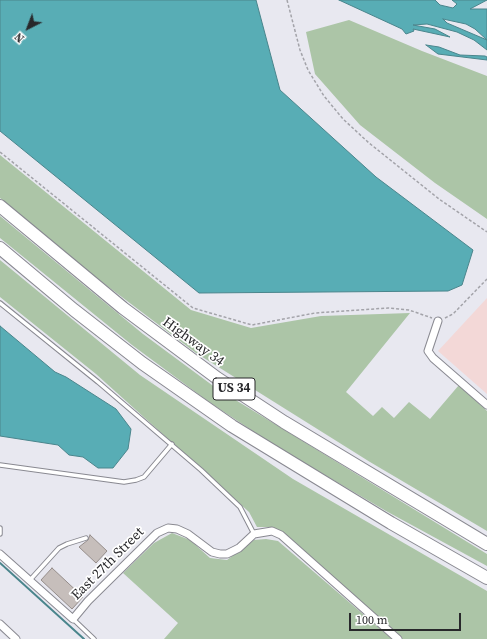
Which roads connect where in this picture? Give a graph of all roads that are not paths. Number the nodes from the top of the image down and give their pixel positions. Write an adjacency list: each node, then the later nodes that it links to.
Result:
1 (0, 206): 12 (highway, Highway 34 / US 34)
2 (0, 248): 14 (highway, US 34)
3 (0, 303): 6 (lane)
4 (438, 321): 5 (street)
5 (487, 405)
6 (172, 444): 7 (lane); 10 (lane)
7 (0, 464)
8 (0, 528): 9 (lane)
9 (0, 534)
10 (254, 534): 16 (street, East 27th Street); 20 (street)
11 (86, 538): 15 (lane)
12 (487, 544)
13 (0, 554): 15 (street, East 27th Street)
14 (487, 578)
15 (30, 580): 16 (street, East 27th Street)
16 (73, 619): 19 (lane)
17 (0, 624): 18 (street)
18 (16, 639)
19 (94, 639)
20 (398, 639)

